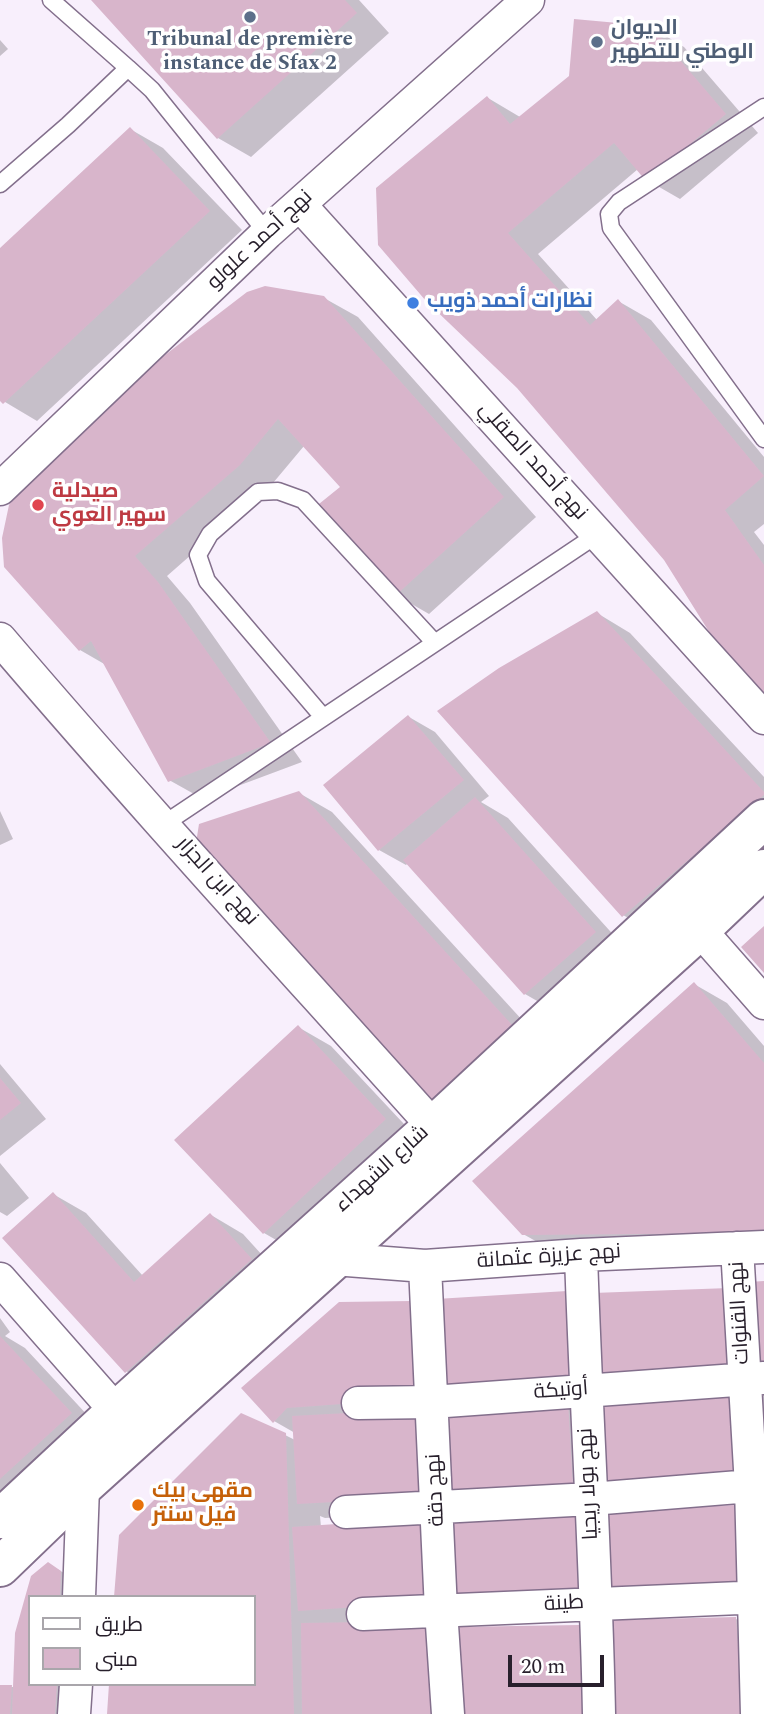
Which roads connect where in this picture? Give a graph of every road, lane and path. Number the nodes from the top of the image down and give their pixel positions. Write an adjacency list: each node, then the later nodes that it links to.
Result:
1 (51, 0): 3 (lane)
2 (526, 1): 6 (street, نهج أحمد علولو)
3 (128, 68): 5 (lane); 7 (lane)
4 (764, 107): 8 (lane)
5 (0, 184)
6 (300, 205): 7 (street, نهج أحمد علولو); 10 (street, نهج أحمد الصقلي)
7 (267, 233): 9 (street, نهج أحمد علولو)
8 (764, 439)
9 (0, 489)
10 (598, 534): 12 (lane); 14 (street, نهج أحمد الصقلي)
11 (0, 639): 16 (street, نهج ابن الجزار)
12 (435, 643): 13 (lane); 13 (lane)
13 (323, 717): 16 (lane)
14 (764, 718)
15 (764, 819): 20 (main road, شارع الشهداء)
16 (164, 824): 20 (street, نهج ابن الجزار)
17 (764, 869): 18 (main road, شارع الشهداء)
18 (700, 929): 19 (street); 23 (main road, شارع الشهداء)
19 (764, 1003)
20 (433, 1126): 30 (main road, شارع الشهداء)
21 (751, 1248): 22 (street, نهج عزيزة عثمانة); 26 (street, نهج القنوات)
22 (581, 1255): 24 (street, نهج عزيزة عثمانة); 27 (street, نهج بولا ريجيا)
23 (334, 1259): 24 (street, نهج عزيزة عثمانة); 31 (main road, شارع الشهداء)
24 (425, 1266): 28 (street, نهج دقة)
25 (0, 1279): 30 (street)
26 (755, 1379): 27 (street, أوتيكة); 32 (street, نهج القنوات)
27 (585, 1390): 28 (street, أوتيكة); 33 (street, نهج بولا ريجيا)
28 (432, 1402): 29 (street, أوتيكة); 34 (street, نهج دقة)
29 (358, 1403)
30 (116, 1411): 36 (main road, شارع الشهداء)
31 (83, 1486): 37 (main road, شارع الشهداء); 38 (street)
32 (757, 1486): 33 (street); 39 (street, نهج القنوات)
33 (591, 1499): 34 (street); 40 (street, نهج بولا ريجيا)
34 (438, 1507): 35 (street); 41 (street, نهج دقة)
35 (346, 1512)
36 (0, 1519)
37 (0, 1567)
38 (79, 1595)
39 (759, 1597): 40 (street, طينة); 47 (street, نهج القنوات)
40 (597, 1604): 41 (street, طينة); 46 (street, نهج بولا ريجيا)
41 (441, 1611): 42 (street, طينة); 45 (street, نهج دقة)
42 (363, 1614)
43 (76, 1686): 44 (street)
44 (74, 1714)
45 (448, 1714)
46 (599, 1714)
47 (757, 1714)

